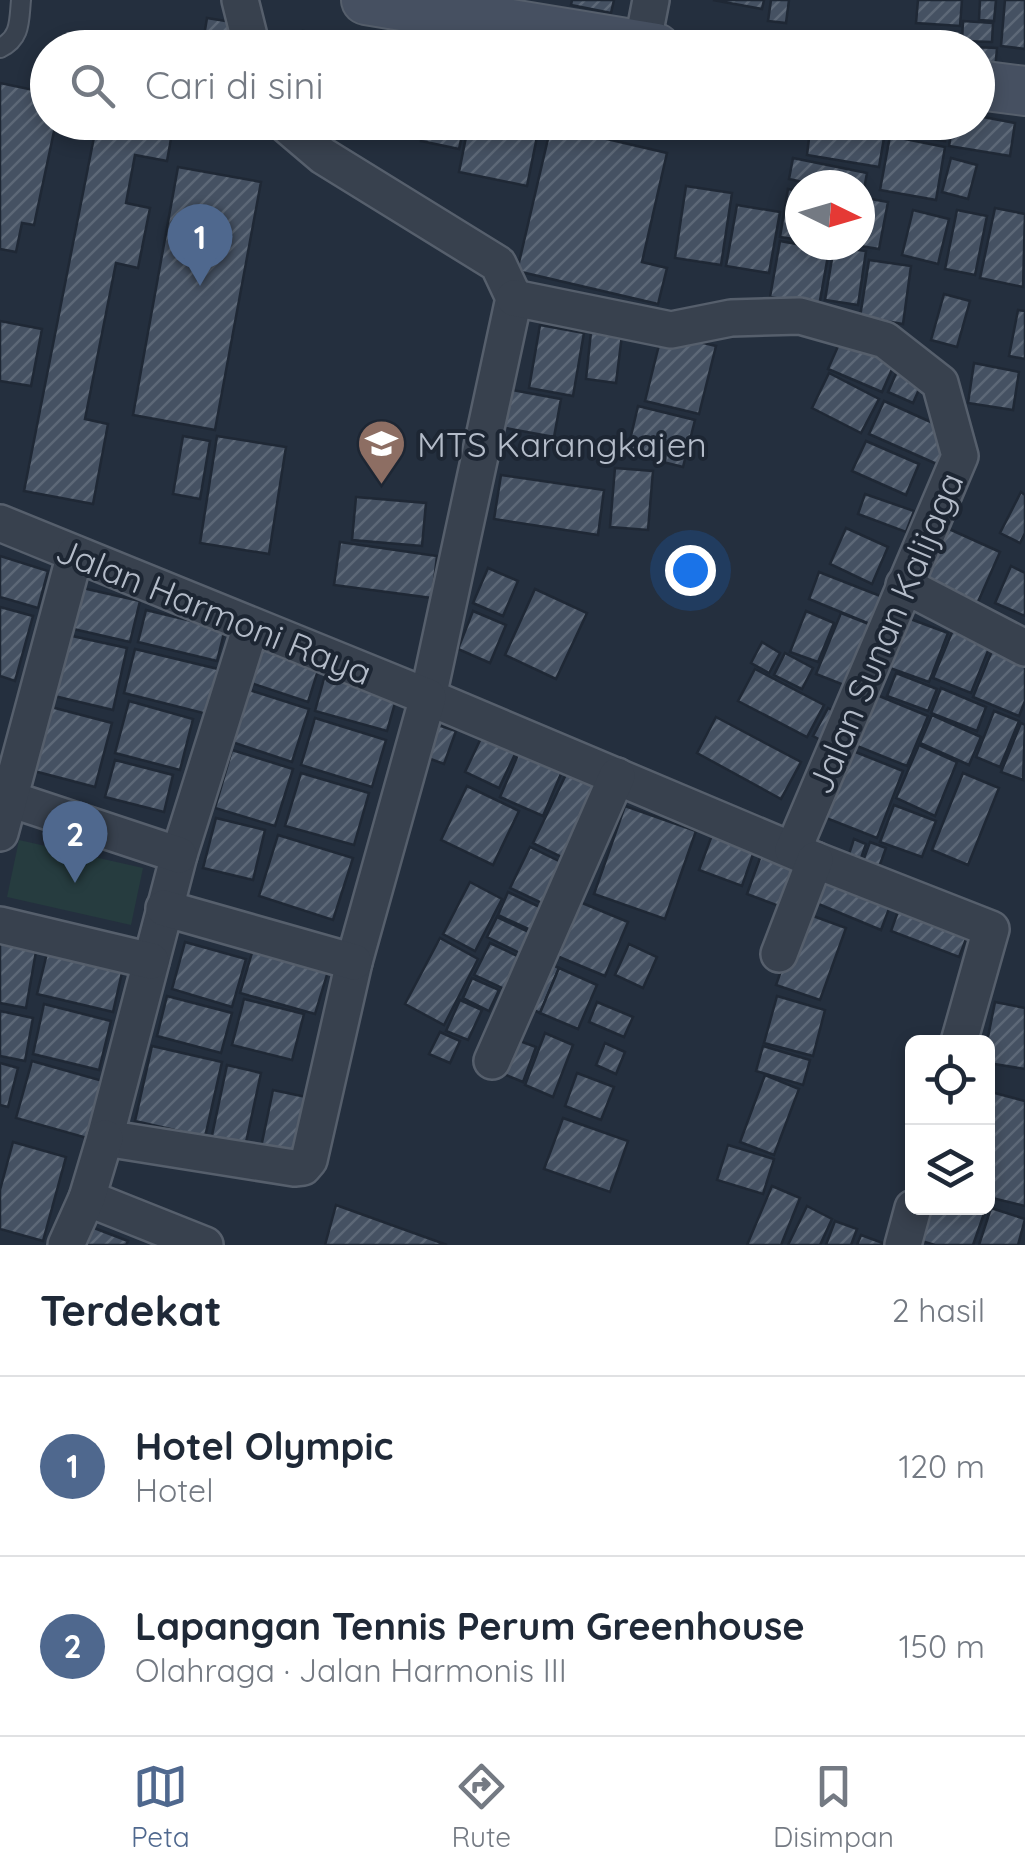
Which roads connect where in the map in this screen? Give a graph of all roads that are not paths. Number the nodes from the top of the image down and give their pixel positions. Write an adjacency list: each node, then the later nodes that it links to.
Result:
1 (21, 0): 8 (lane)
2 (240, 0): 5 (street)
3 (366, 0): 6 (main road)
4 (651, 0): 7 (street)
5 (248, 30)
6 (547, 30)
7 (650, 30)
8 (0, 48)
9 (995, 87): 10 (main road)
10 (1025, 91)
11 (304, 140): 12 (street)
12 (514, 298): 15 (street, Jalan Sunan Kalijaga); 18 (street)
13 (0, 524): 14 (street, Jalan Harmoni Raya)
14 (75, 554): 16 (street, Jalan Harmoni Raya); 20 (street)
15 (904, 586): 17 (street); 23 (street, Jalan Sunan Kalijaga)
16 (252, 626): 18 (street, Jalan Harmoni Raya); 22 (street)
17 (1025, 648)
18 (428, 697): 19 (street, Jalan Harmoni Raya); 29 (street)
19 (617, 776): 23 (street, Jalan Harmoni Raya); 31 (street)
20 (10, 798): 21 (street); 22 (street)
21 (0, 833)
22 (179, 855): 24 (street)
23 (804, 855): 26 (street, Jalan Harmoni Raya); 27 (street, Jalan Sunan Kalijaga)
24 (164, 908): 28 (street); 29 (street)
25 (0, 925): 28 (street)
26 (1008, 931): 30 (street)
27 (779, 954)
28 (151, 961): 32 (street)
29 (354, 962): 32 (street)
30 (962, 1035)
31 (492, 1061)
32 (105, 1138): 33 (street)
33 (87, 1198): 35 (street); 36 (street)
34 (911, 1215): 37 (street)
35 (66, 1245)
36 (205, 1245)
37 (903, 1245)

